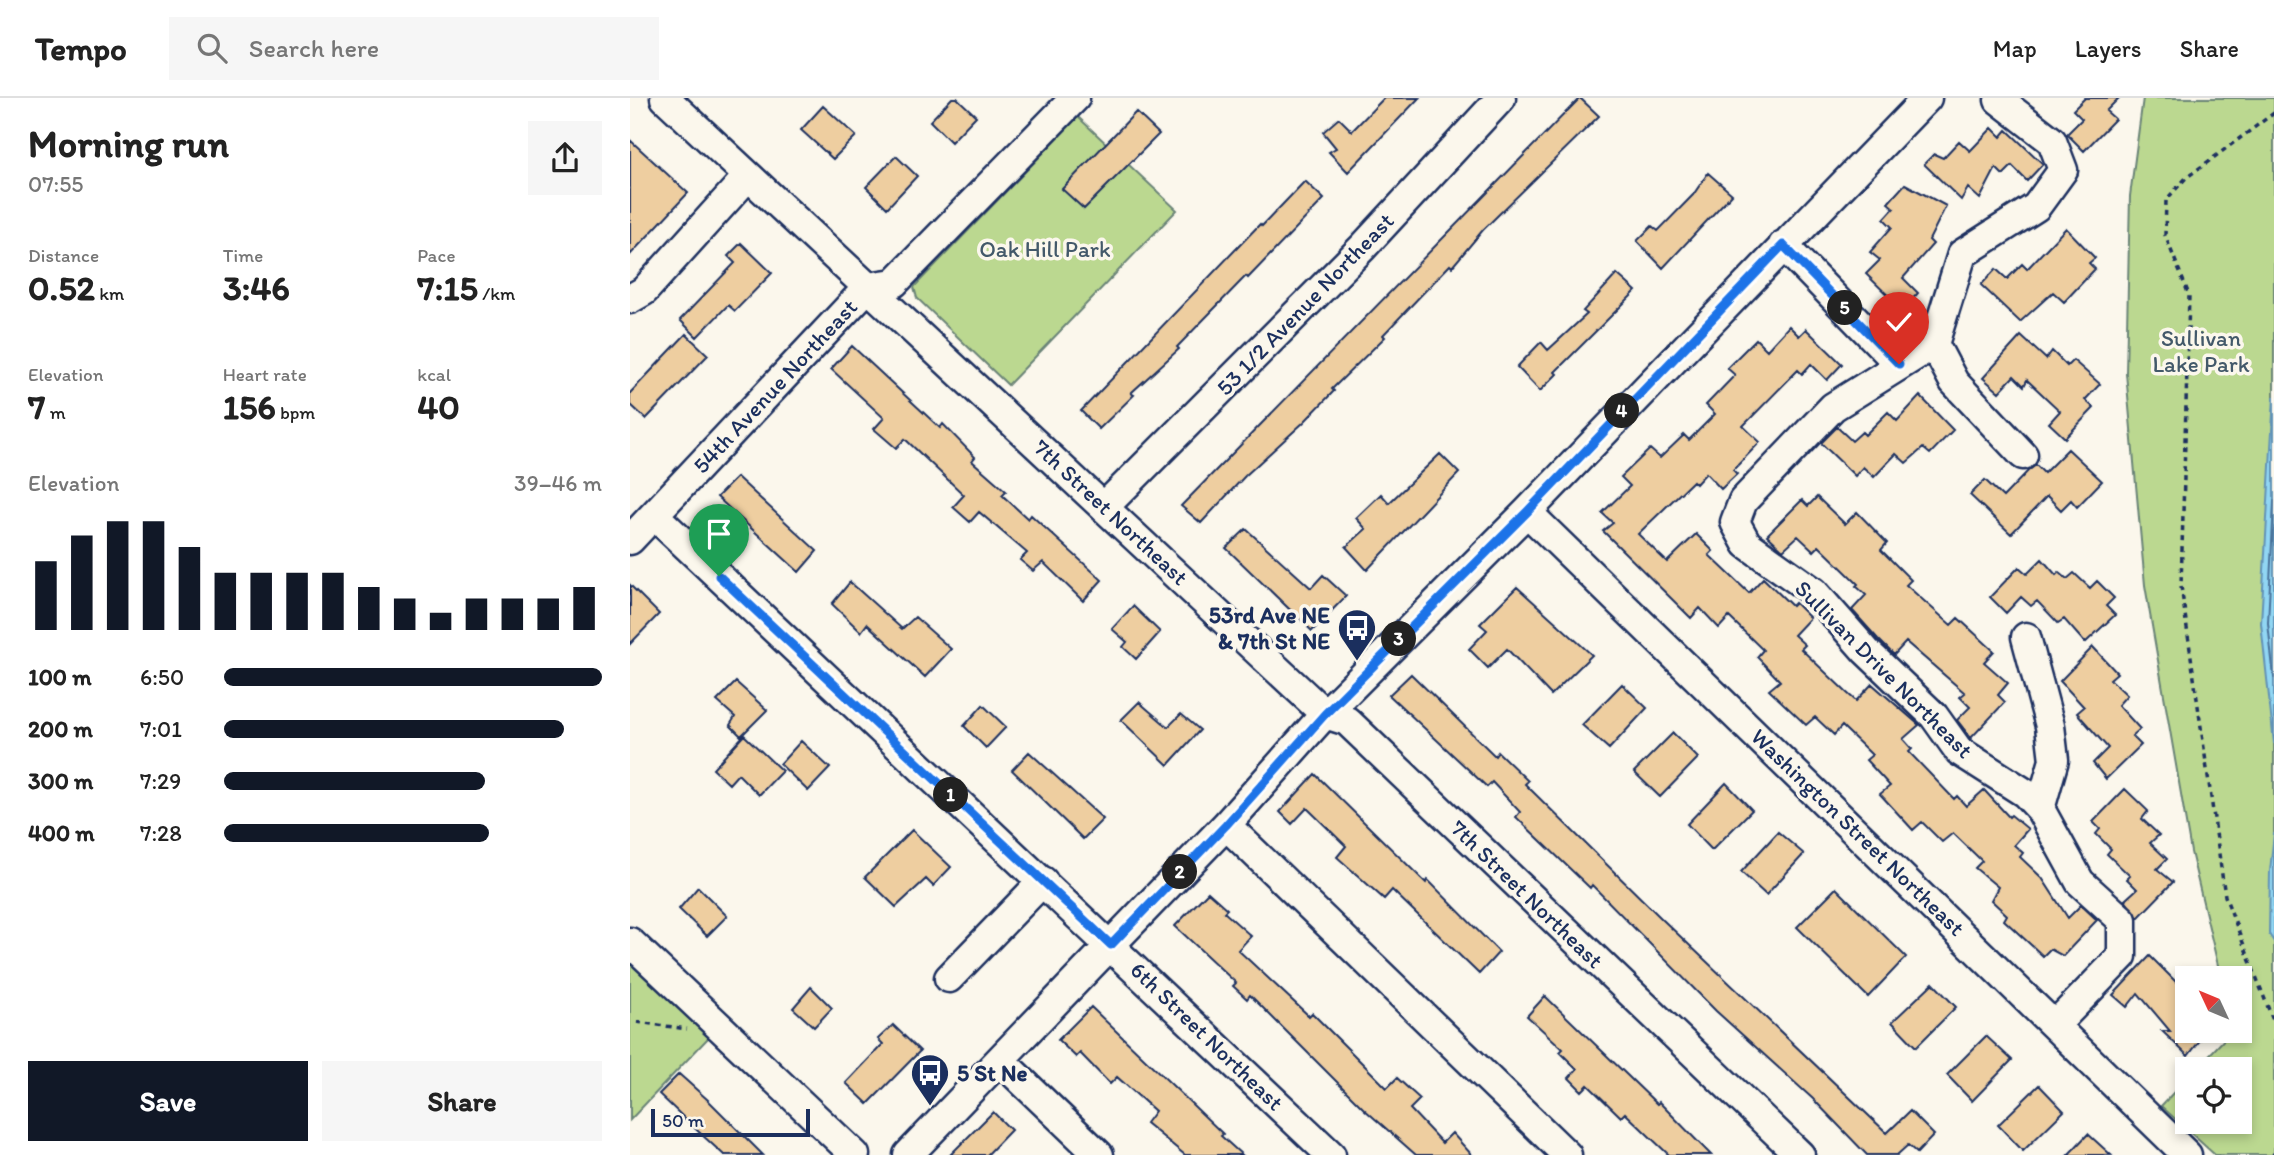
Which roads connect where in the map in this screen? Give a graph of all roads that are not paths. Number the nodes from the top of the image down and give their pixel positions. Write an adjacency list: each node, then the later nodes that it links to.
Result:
1 (665, 98): 6 (street, 7th Street Northeast)
2 (1075, 98): 8 (street, 54th Avenue Northeast)
3 (1501, 98): 13 (street, 53 1/2 Avenue Northeast)
4 (1927, 98): 7 (street)
5 (1999, 100): 10 (street)
6 (748, 176): 8 (street, 7th Street Northeast); 9 (street)
7 (1783, 245): 11 (street); 14 (street)
8 (868, 287): 13 (street, 7th Street Northeast); 15 (street, 54th Avenue Northeast)
9 (630, 299)
10 (1934, 344): 11 (street, Sullivan Drive Northeast); 12 (street)
11 (1899, 364): 19 (street, Sullivan Drive Northeast)
12 (2023, 455)
13 (1105, 506): 18 (street, 7th Street Northeast)
14 (1527, 512): 18 (street); 25 (street, Washington Street Northeast)
15 (654, 515): 16 (street, 54th Avenue Northeast); 21 (street, 6th Street Northeast)
16 (630, 540)
17 (2026, 637): 19 (street)
18 (1325, 714): 20 (street); 32 (street, 7th Street Northeast)
19 (2040, 809): 25 (street, Sullivan Drive Northeast)
20 (1226, 825): 23 (street); 31 (street)
21 (1043, 881): 23 (street, 6th Street Northeast); 24 (street)
22 (630, 942): 27 (street)
23 (1111, 945): 26 (street); 30 (street, 6th Street Northeast)
24 (949, 978)
25 (2056, 1024): 33 (street, Washington Street Northeast)
26 (1000, 1060): 28 (street); 29 (street)
27 (855, 1155)
28 (908, 1155)
29 (1099, 1155)
30 (1331, 1155)
31 (1567, 1155)
32 (1800, 1155)
33 (2187, 1155)

